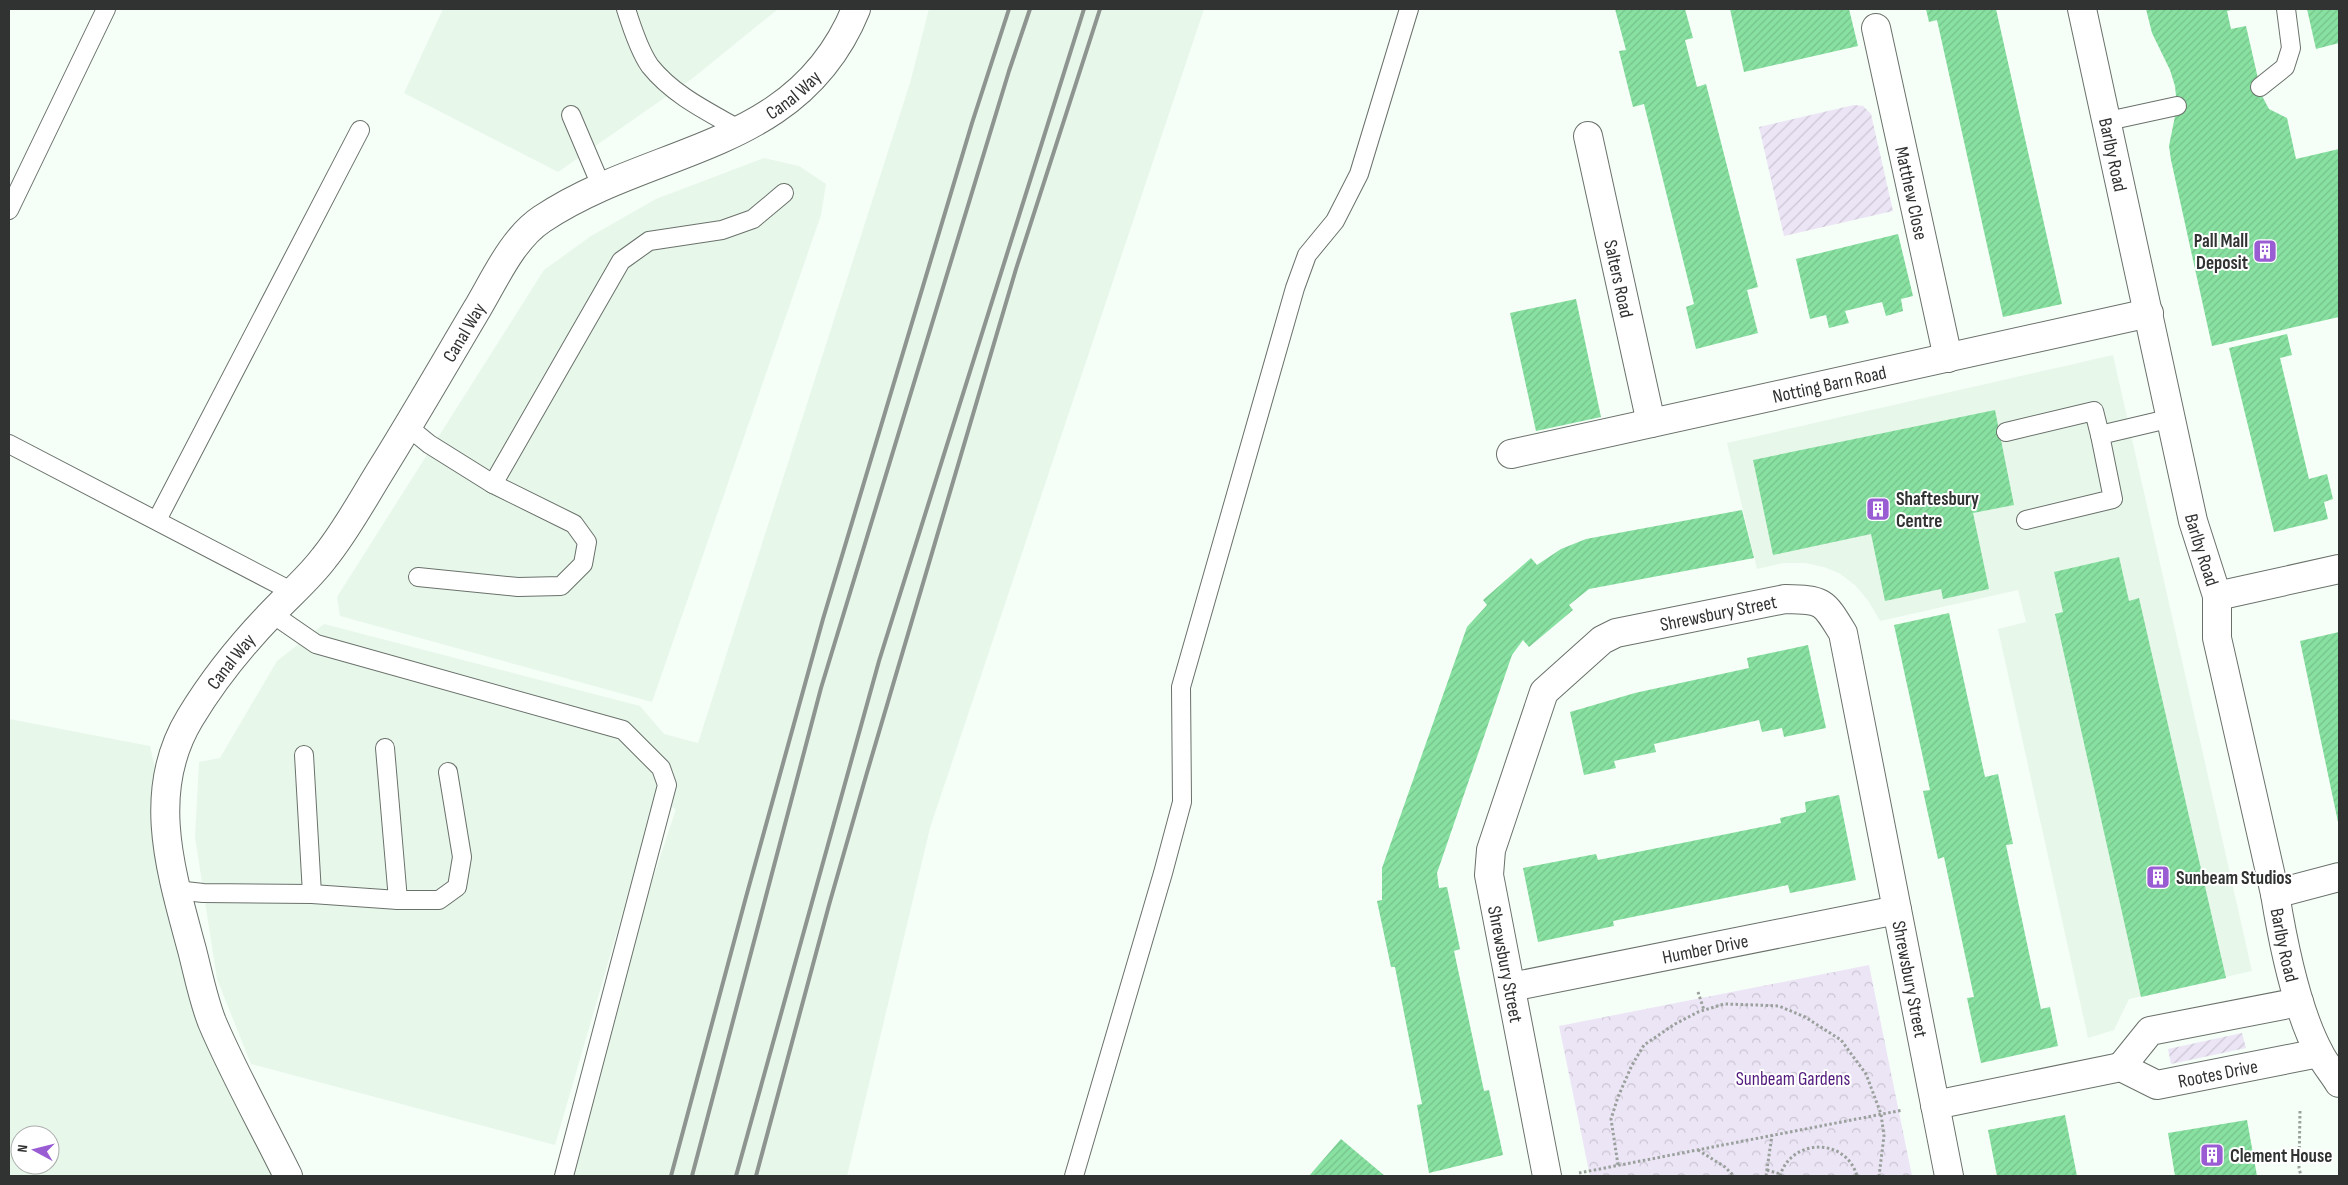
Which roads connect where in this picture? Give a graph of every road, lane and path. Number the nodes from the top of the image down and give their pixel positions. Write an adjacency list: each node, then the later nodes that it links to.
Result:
1 (106, 9): 17 (lane)
2 (626, 9): 13 (lane)
3 (856, 9): 13 (street, Canal Way)
4 (1409, 9): 63 (lane)
5 (2082, 9): 11 (street, Barlby Road)
6 (2286, 9): 8 (lane)
7 (1876, 28): 19 (street, Matthew Close)
8 (2260, 87)
9 (2177, 106): 11 (lane)
10 (572, 115): 15 (lane)
11 (2108, 121): 18 (street, Barlby Road)
12 (360, 130): 28 (lane)
13 (742, 131): 15 (street, Canal Way)
14 (1588, 136): 21 (street, Salters Road)
15 (602, 188): 22 (street, Canal Way)
16 (784, 193): 27 (lane)
17 (9, 210)
18 (2149, 313): 19 (street, Notting Barn Road); 20 (street, Barlby Road)
19 (1948, 358): 21 (street, Notting Barn Road)
20 (2172, 418): 24 (lane); 33 (street, Barlby Road)
21 (1651, 423): 26 (street, Notting Barn Road)
22 (407, 426): 27 (lane); 32 (street, Canal Way)
23 (2006, 432): 24 (lane)
24 (2100, 436): 29 (lane)
25 (9, 444): 28 (lane)
26 (1511, 454)
27 (493, 484): 31 (lane)
28 (157, 520): 32 (lane)
29 (2026, 520)
30 (2339, 570): 33 (street)
31 (418, 577)
32 (293, 592): 34 (street, Canal Way)
33 (2216, 596): 41 (street, Barlby Road)
34 (271, 613): 39 (street, Canal Way); 62 (lane)
35 (385, 748): 42 (lane)
36 (304, 755): 40 (lane)
37 (448, 772): 42 (lane)
38 (2339, 877): 41 (street)
39 (176, 890): 40 (lane); 61 (street, Canal Way)
40 (312, 894): 42 (lane)
41 (2275, 894): 46 (street, Barlby Road)
42 (398, 900)
43 (1897, 910): 44 (street, Humber Drive); 44 (street, Shrewsbury Street); 51 (street, Shrewsbury Street)
44 (1511, 987): 64 (street, Shrewsbury Street)
45 (1698, 992): 47 (path)
46 (2299, 1002): 48 (street, Barlby Road); 49 (street)
47 (1704, 1010): 54 (path); 57 (path)
48 (2320, 1054): 49 (street, Rootes Drive); 50 (street, Barlby Road)
49 (2121, 1067): 51 (street)
50 (2339, 1083)
51 (1935, 1105): 69 (street, Shrewsbury Street)
52 (1904, 1110): 54 (path)
53 (2300, 1111): 70 (path)
54 (1881, 1114): 55 (path); 68 (path)
55 (1772, 1135): 56 (path); 58 (path)
56 (1697, 1149): 57 (path); 65 (path)
57 (1618, 1165): 59 (path)
58 (1767, 1170): 60 (path); 66 (path)
59 (1578, 1173)
60 (1780, 1175): 67 (path)
61 (288, 1176)
62 (564, 1176)
63 (1074, 1176)
64 (1547, 1176)
65 (1734, 1176)
66 (1766, 1176)
67 (1856, 1176)
68 (1879, 1176)
69 (1949, 1176)
70 (2301, 1176)

